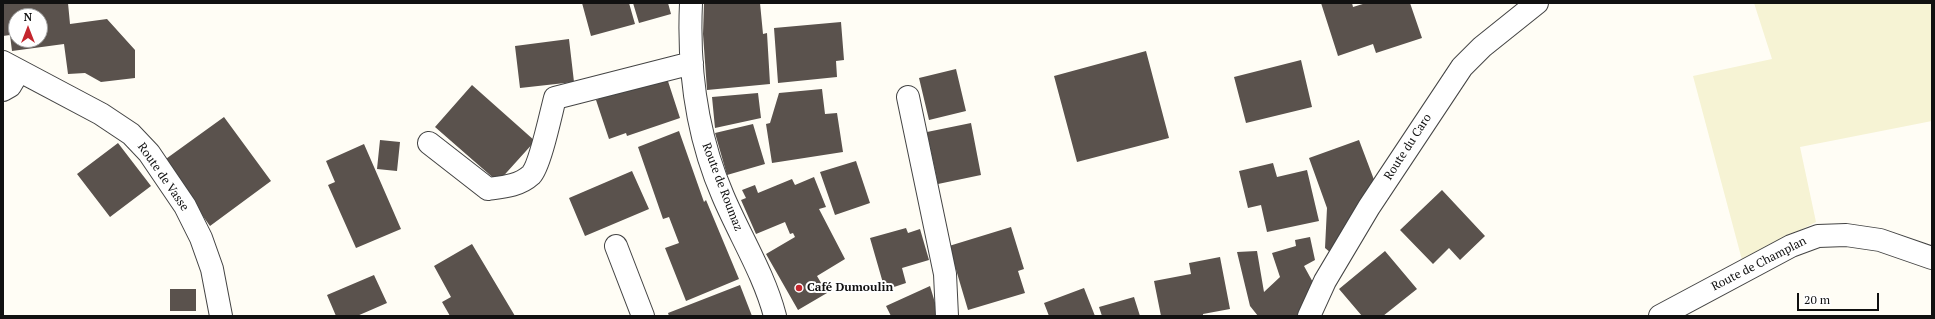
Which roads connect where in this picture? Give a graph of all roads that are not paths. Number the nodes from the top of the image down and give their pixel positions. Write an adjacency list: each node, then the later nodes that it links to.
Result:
1 (691, 3): 3 (street, Route de Roumaz)
2 (1537, 3): 14 (street, Route du Caro)
3 (692, 63): 7 (street); 12 (street, Route de Roumaz)
4 (11, 66): 5 (street); 10 (street, Route de Vasse)
5 (3, 90)
6 (908, 97): 13 (street)
7 (429, 142)
8 (616, 246): 11 (street)
9 (1932, 258): 15 (street, Route de Champlan)
10 (221, 316)
11 (643, 316)
12 (775, 316)
13 (947, 316)
14 (1309, 316)
15 (1660, 316)

